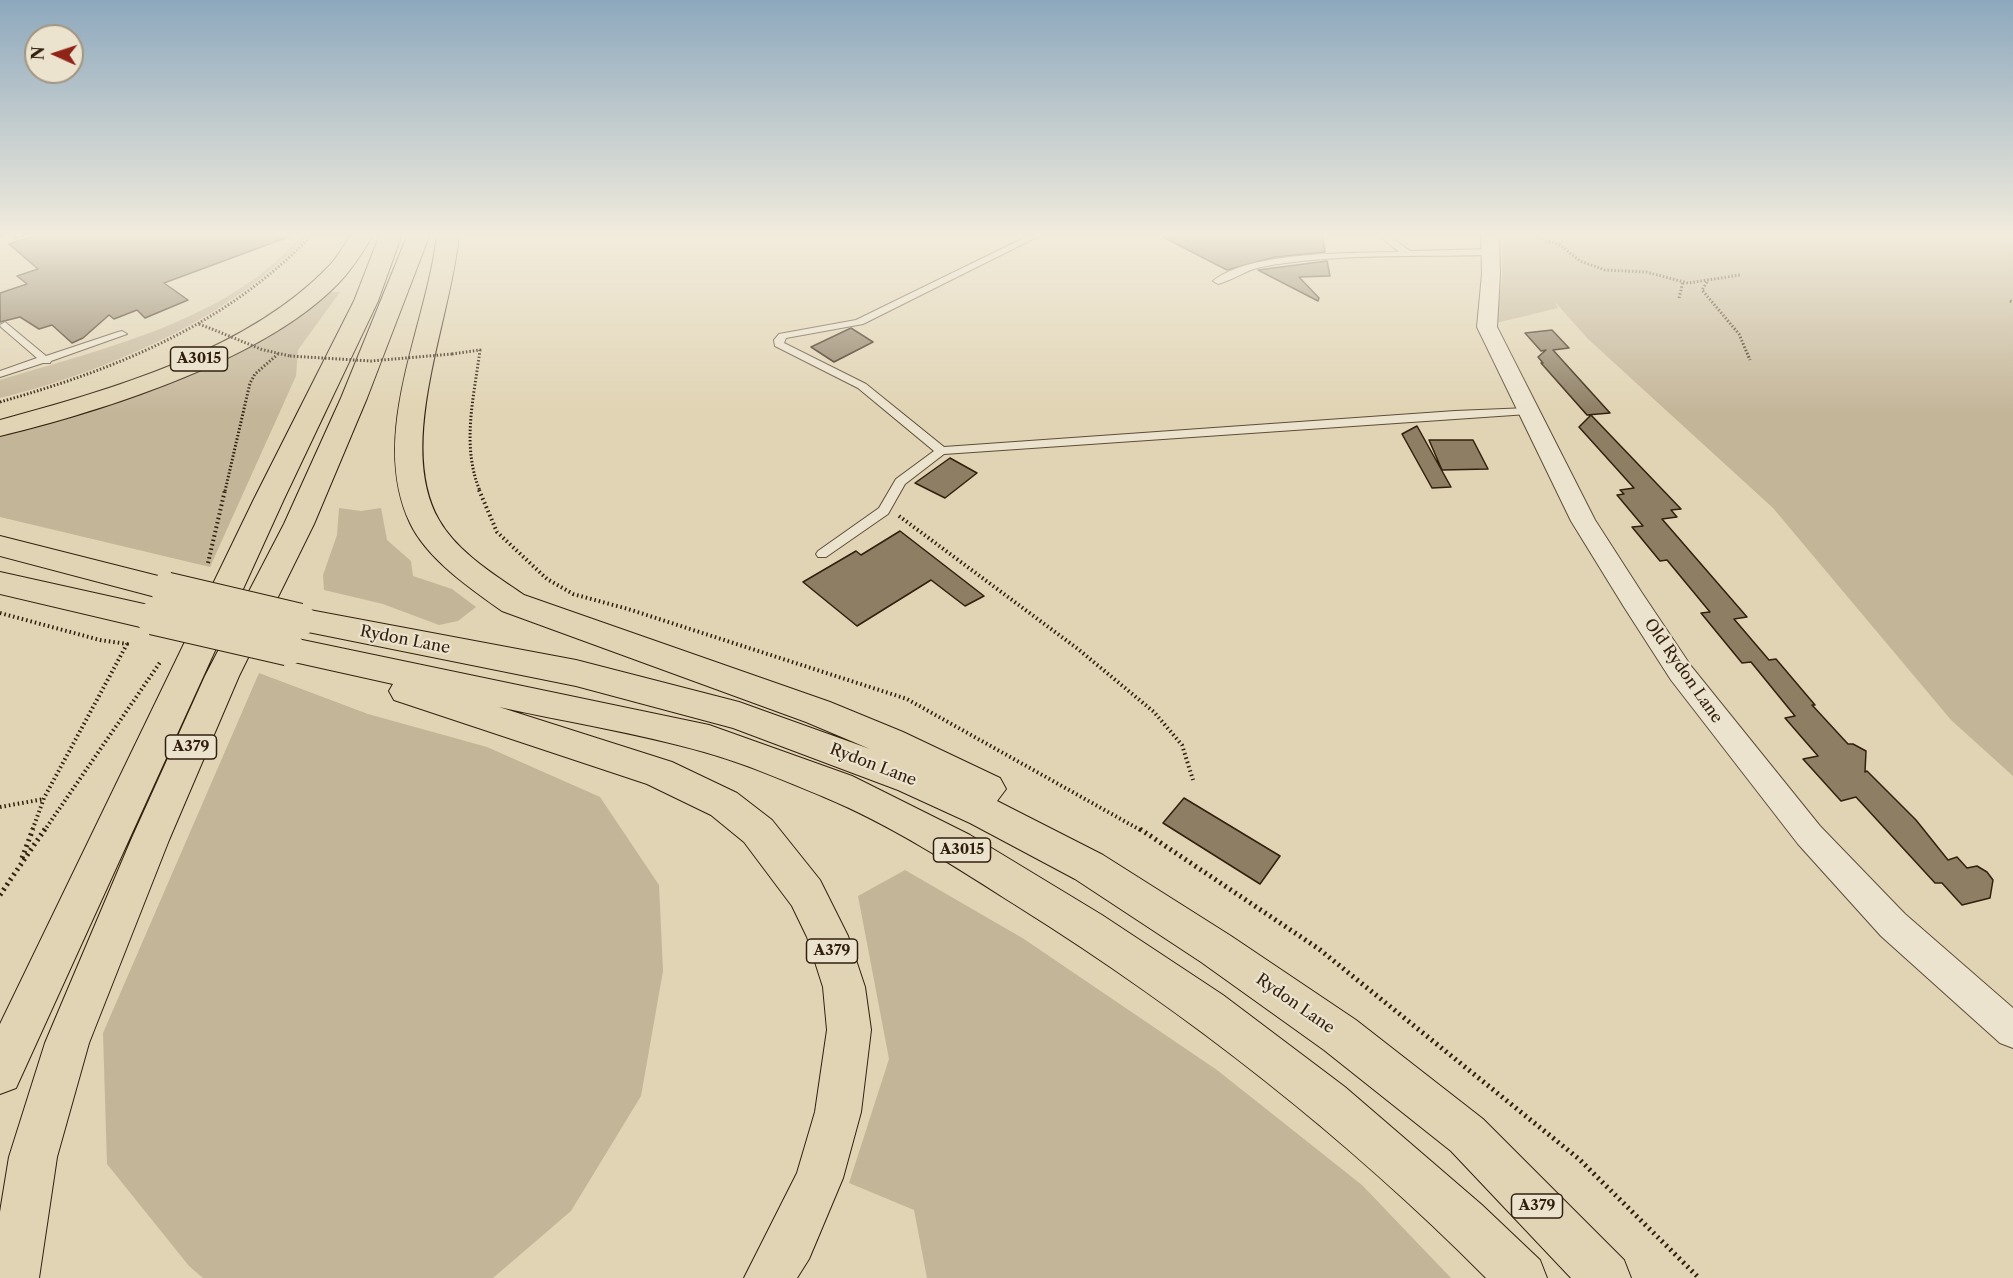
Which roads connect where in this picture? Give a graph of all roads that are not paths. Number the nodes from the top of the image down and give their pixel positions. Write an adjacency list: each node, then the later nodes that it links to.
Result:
1 (311, 294): 12 (main road, A3015)
2 (369, 294): 20 (main road, A379)
3 (395, 294): 21 (main road, A379)
4 (438, 294): 18 (main road, A379)
5 (917, 294): 13 (lane)
6 (1488, 294): 11 (street, Old Rydon Lane)
7 (5, 325): 9 (lane)
8 (122, 333): 9 (lane)
9 (46, 361): 10 (lane)
10 (0, 374)
11 (1528, 411): 13 (lane); 19 (street, Old Rydon Lane)
12 (0, 428)
13 (941, 451): 15 (lane)
14 (0, 546): 17 (main road, Rydon Lane / A3015, bridge)
15 (822, 554)
16 (0, 582): 17 (main road, Rydon Lane / A3015, bridge)
17 (294, 634): 18 (main road, Rydon Lane / A3015); 22 (main road, A379); 23 (main road, Rydon Lane / A3015)
18 (1089, 867): 24 (main road, Rydon Lane / A379)
19 (2013, 1031)
20 (0, 1072)
21 (14, 1278)
22 (769, 1278)
23 (1522, 1278)
24 (1606, 1278)

